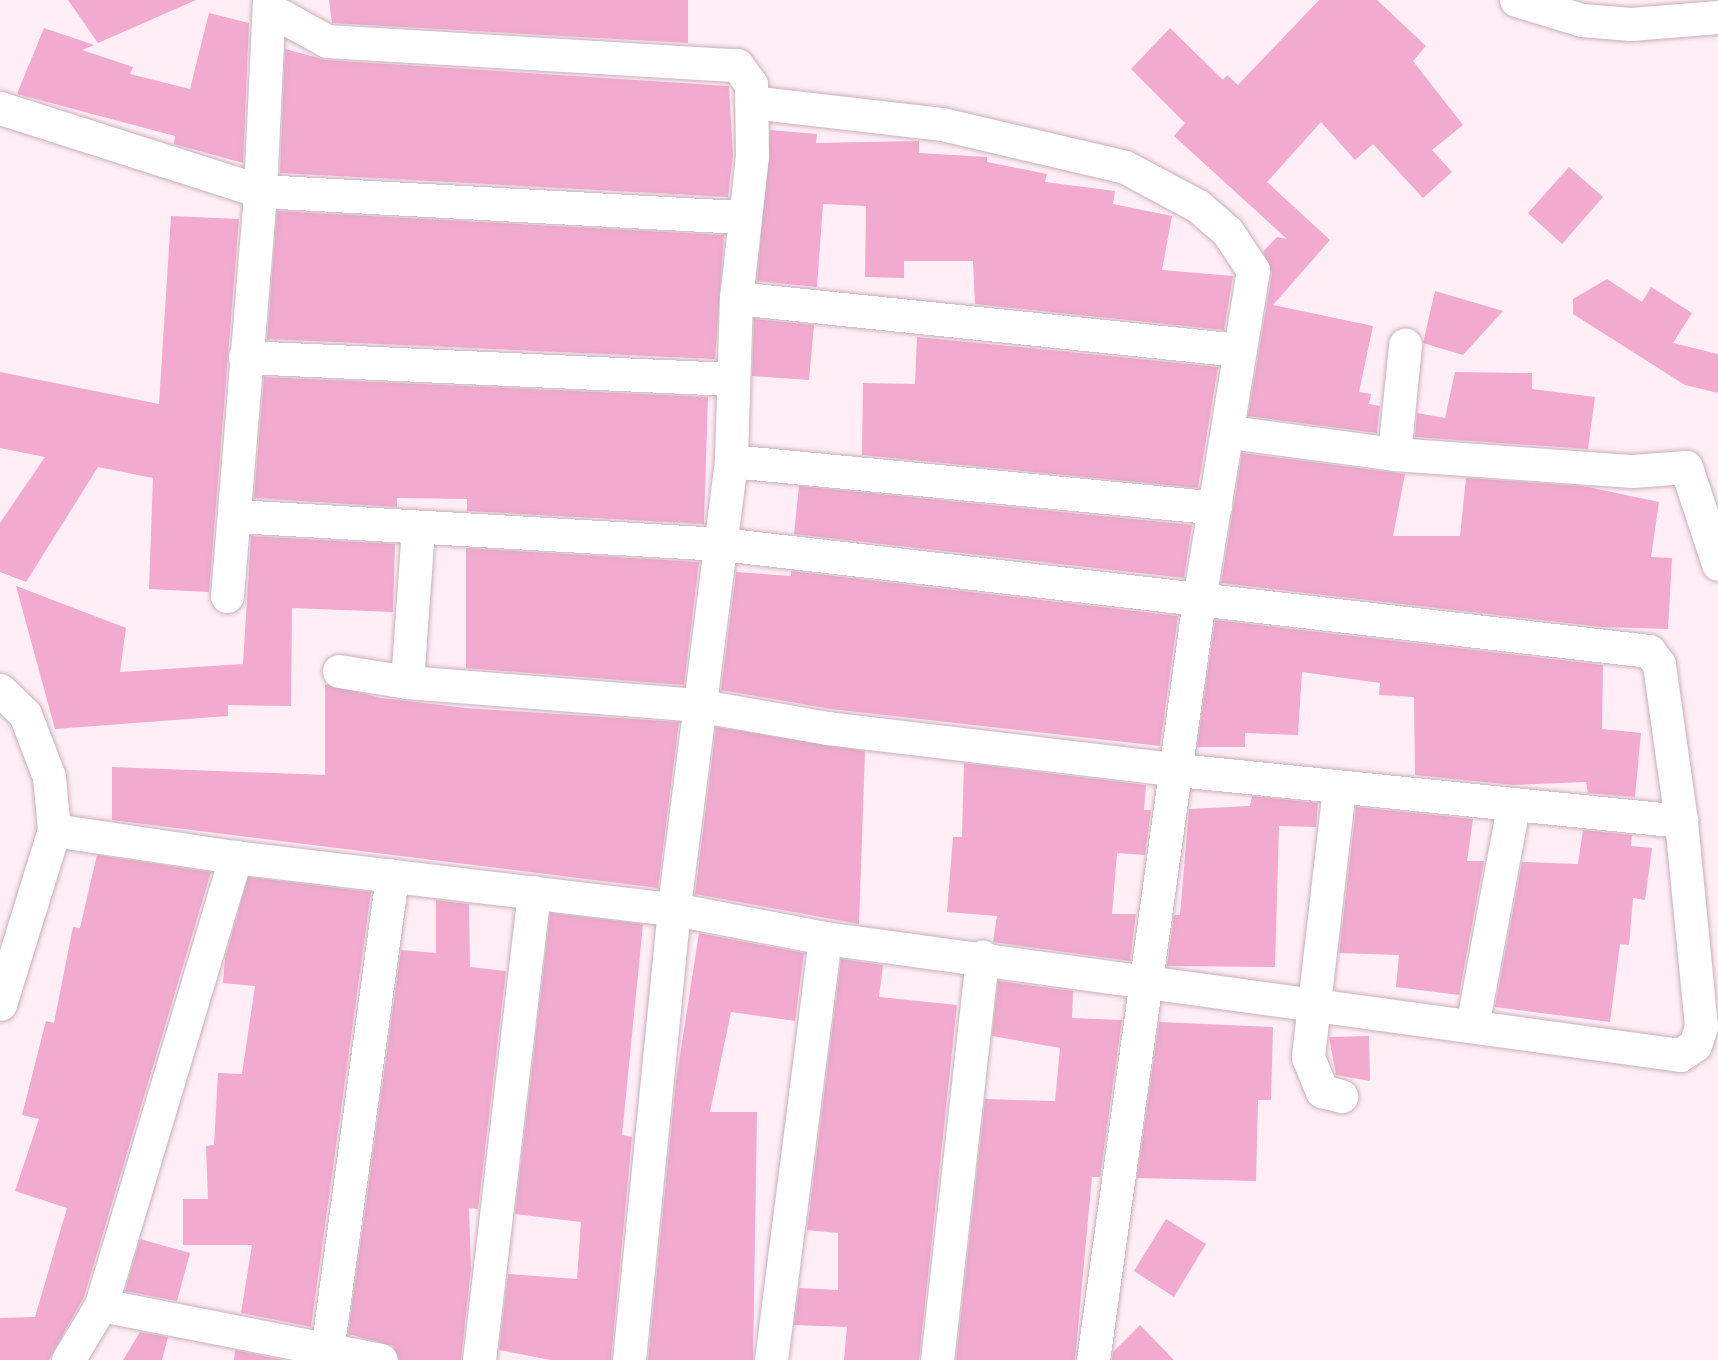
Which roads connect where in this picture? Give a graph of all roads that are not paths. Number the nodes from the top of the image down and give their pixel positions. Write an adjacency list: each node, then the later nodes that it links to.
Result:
1 (1516, 0): 3 (street)
2 (269, 5): 4 (street); 6 (street)
3 (1718, 17)
4 (751, 102): 7 (street); 10 (street)
5 (0, 108): 6 (street)
6 (260, 191): 7 (street); 11 (street)
7 (743, 217): 8 (street)
8 (736, 298): 10 (street); 12 (street)
9 (1405, 345): 14 (street)
10 (1239, 350): 13 (street)
11 (246, 357): 12 (street); 17 (street)
12 (732, 379): 15 (street)
13 (1230, 432): 14 (street); 16 (street)
14 (1394, 454): 20 (street)
15 (731, 461): 16 (street); 19 (street)
16 (1215, 508): 22 (street)
17 (235, 516): 18 (street); 21 (street)
18 (418, 528): 19 (street); 24 (street)
19 (721, 544): 22 (street); 26 (street)
20 (1718, 564)
21 (227, 596)
22 (1199, 600): 27 (street); 30 (street)
23 (339, 671): 24 (street)
24 (406, 682): 26 (street)
25 (0, 690): 31 (street)
26 (698, 705): 27 (street); 35 (street)
27 (1178, 770): 28 (street); 38 (street)
28 (1339, 788): 29 (street); 39 (street)
29 (1513, 807): 30 (street); 41 (street)
30 (1681, 821): 41 (street)
31 (54, 830): 32 (street); 40 (street)
32 (235, 857): 33 (street); 43 (street)
33 (392, 875): 34 (street); 44 (street)
34 (534, 892): 35 (street); 47 (street)
35 (674, 909): 36 (street); 48 (street)
36 (825, 938): 37 (street); 49 (street)
37 (982, 957): 38 (street); 50 (street)
38 (1145, 980): 39 (street); 51 (street)
39 (1311, 1003): 41 (street); 42 (street)
40 (0, 1004)
41 (1472, 1026)
42 (1341, 1096)
43 (100, 1305): 44 (street); 45 (street)
44 (327, 1351): 46 (street)
45 (68, 1360)
46 (381, 1360)
47 (479, 1360)
48 (629, 1360)
49 (771, 1360)
50 (937, 1360)
51 (1093, 1360)

